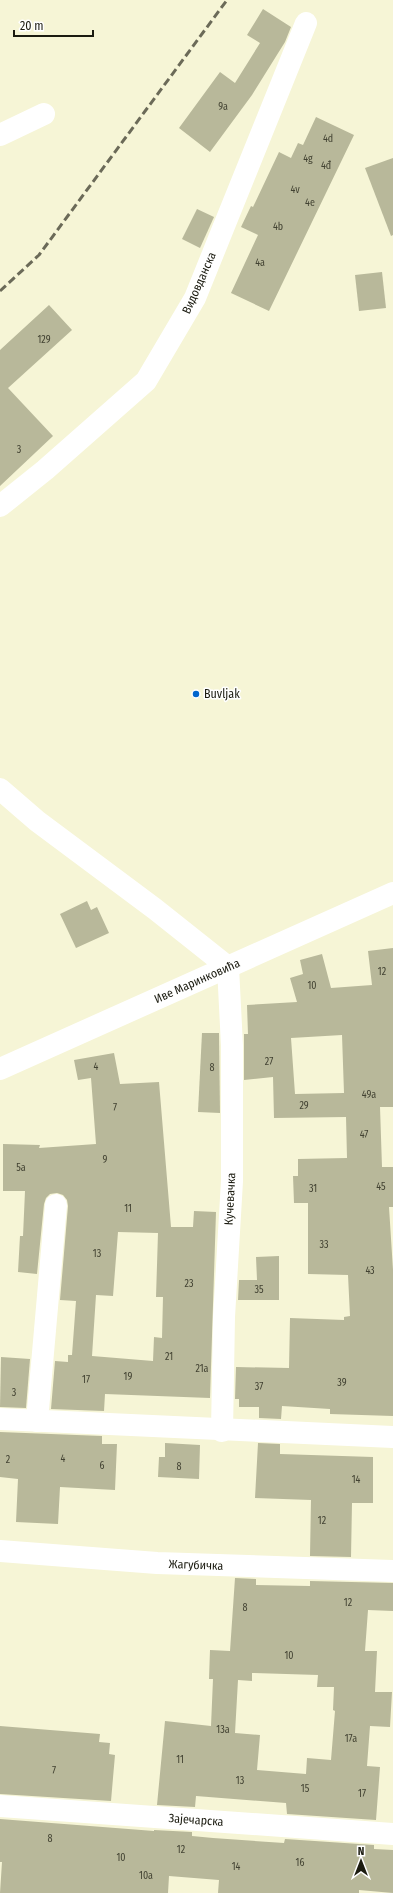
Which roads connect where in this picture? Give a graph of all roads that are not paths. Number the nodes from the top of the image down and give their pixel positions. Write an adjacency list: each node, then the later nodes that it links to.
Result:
1 (306, 23): 4 (street, Видовданска)
2 (44, 114): 3 (street)
3 (0, 135)
4 (0, 506)
5 (0, 789): 7 (street)
6 (393, 894): 7 (street, Иве Маринковића)
7 (228, 967): 8 (street, Иве Маринковића); 12 (street, Кучевачка)
8 (0, 1069)
9 (56, 1205): 11 (street)
10 (0, 1419): 11 (street)
11 (37, 1421): 12 (street)
12 (222, 1431): 13 (street)
13 (393, 1437)
14 (0, 1550): 15 (street, Жагубичка)
15 (393, 1571)
16 (0, 1806): 17 (street, Зајечарска)
17 (393, 1834)

